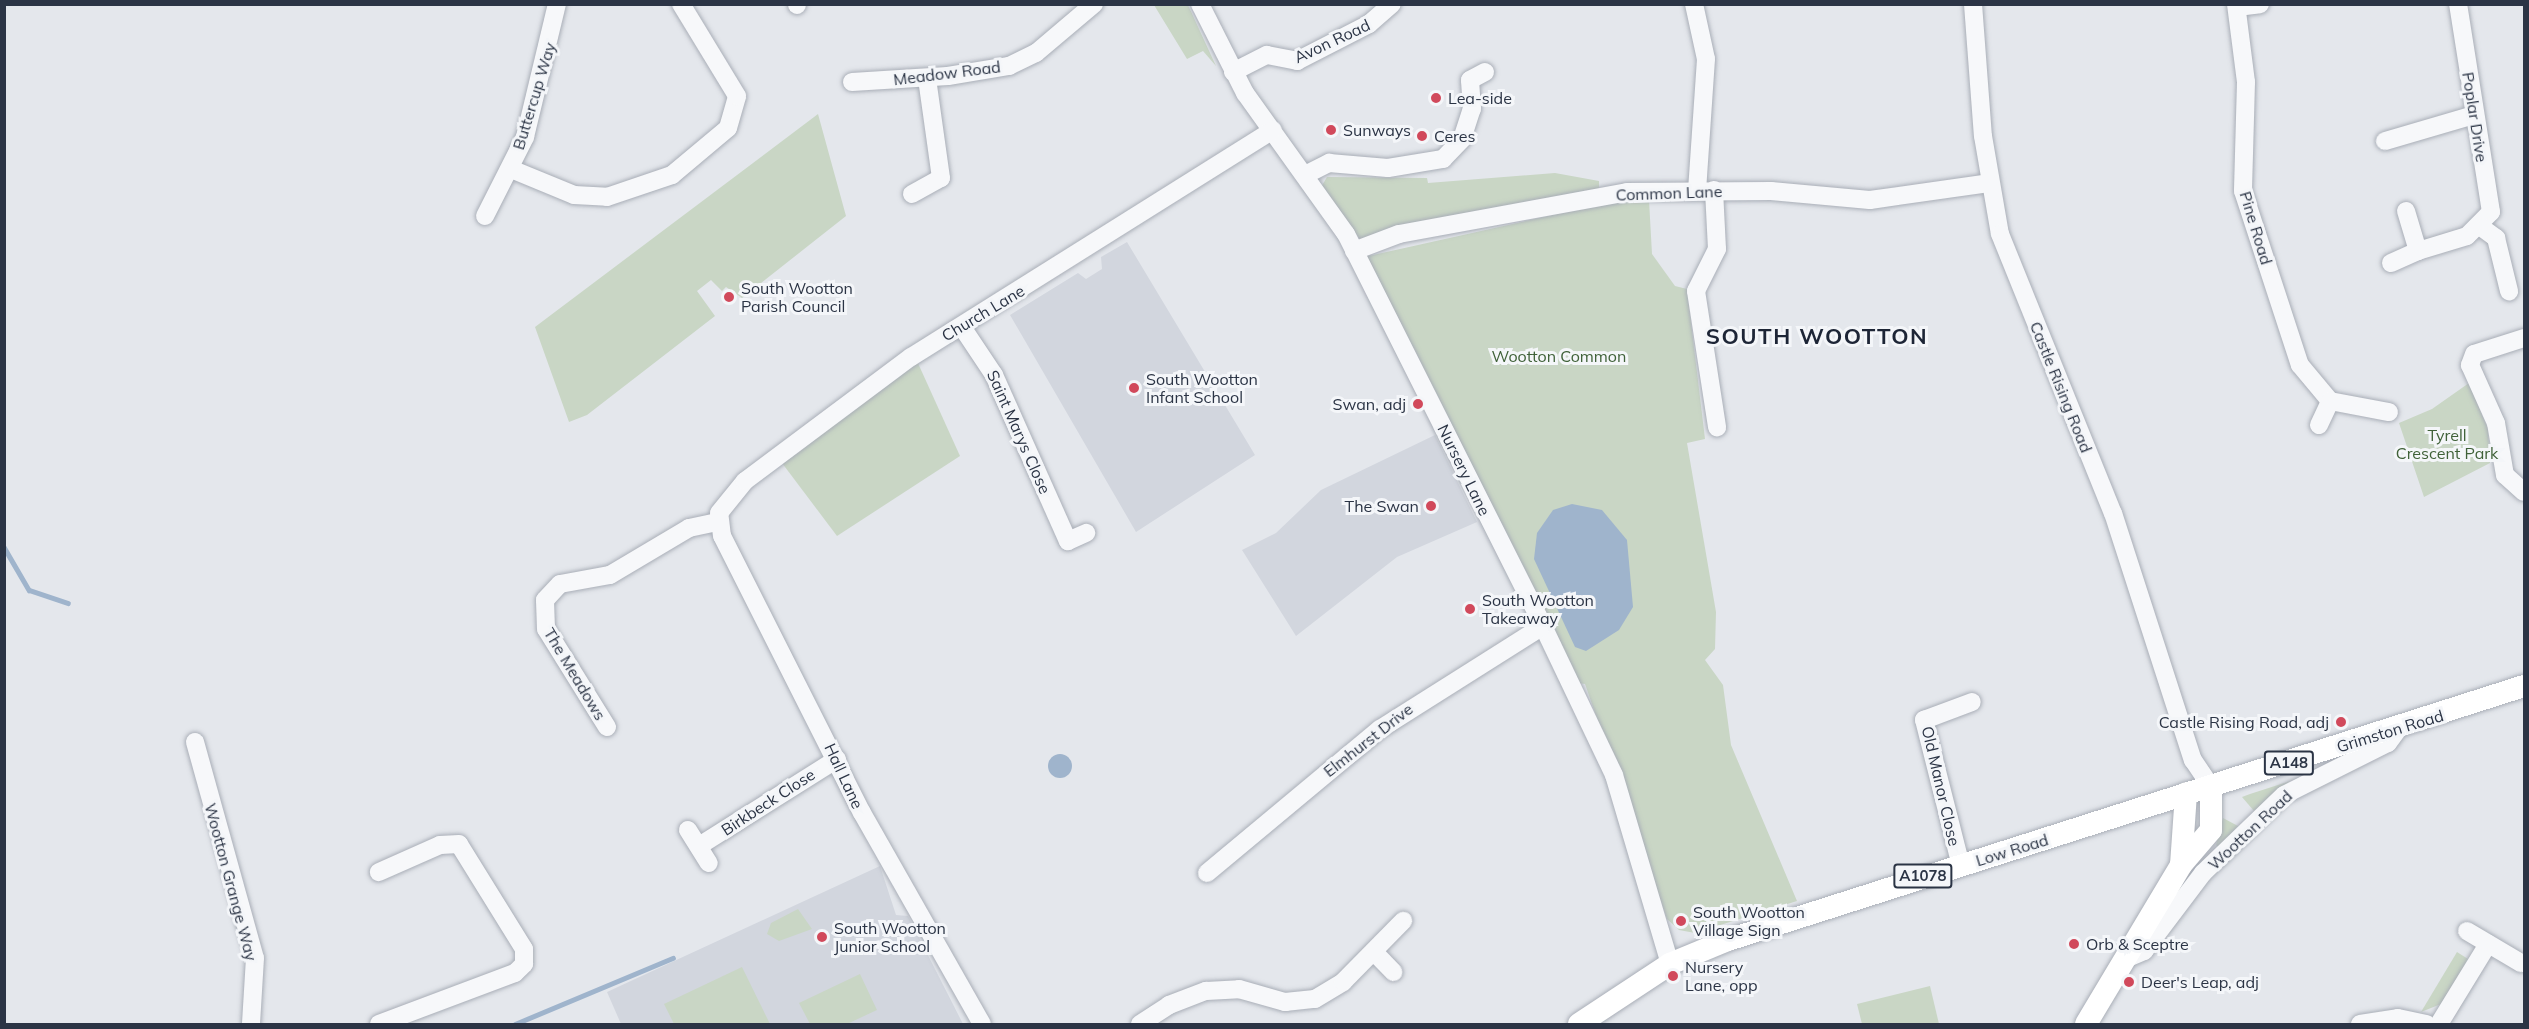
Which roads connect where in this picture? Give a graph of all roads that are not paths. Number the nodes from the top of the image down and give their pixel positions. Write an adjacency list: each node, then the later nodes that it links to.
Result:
1 (557, 4): 18 (street, Buttercup Way)
2 (681, 4): 18 (street)
3 (1094, 4): 13 (street, Meadow Road)
4 (1200, 4): 11 (street, Nursery Lane)
5 (1392, 4): 11 (street, Avon Road)
6 (1694, 4): 21 (street)
7 (1973, 4): 20 (street, Castle Rising Road)
8 (2260, 4): 10 (street)
9 (2458, 4): 15 (street, Poplar Drive)
10 (2236, 6): 32 (street, Pine Road)
11 (1233, 72): 16 (street, Nursery Lane)
12 (1485, 72): 19 (street)
13 (927, 78): 14 (street, Meadow Road); 22 (street)
14 (852, 82)
15 (2474, 115): 17 (street); 25 (street, Poplar Drive)
16 (1273, 130): 19 (street, Nursery Lane); 30 (street, Church Lane)
17 (2385, 141)
18 (511, 169): 24 (street, Buttercup Way)
19 (1307, 174): 26 (street, Nursery Lane)
20 (1989, 183): 21 (street, Common Lane); 46 (street, Castle Rising Road)
21 (1706, 190): 26 (street, Common Lane); 35 (street)
22 (912, 194)
23 (2406, 211): 27 (street)
24 (485, 216)
25 (2474, 231): 27 (street); 29 (street)
26 (1354, 251): 39 (street, Nursery Lane)
27 (2418, 251): 28 (street)
28 (2391, 264)
29 (2509, 291)
30 (962, 327): 37 (street, Church Lane); 38 (street, Saint Marys Close)
31 (2524, 338): 36 (street)
32 (2330, 401): 33 (street); 34 (street)
33 (2389, 412)
34 (2319, 425)
35 (1717, 427)
36 (2524, 492)
37 (718, 522): 42 (street, The Meadows); 45 (street, Hall Lane)
38 (1086, 533)
39 (1543, 626): 55 (street, Elmhurst Drive); 62 (street, Nursery Lane)
40 (2524, 687): 43 (main road, Grimston Road / A148)
41 (1972, 702): 53 (street, Old Manor Close)
42 (607, 727)
43 (2399, 728): 47 (main road, Grimston Road / A148); 60 (street, Wootton Road)
44 (195, 742): 64 (street, Wootton Grange Way)
45 (837, 759): 50 (street, Birkbeck Close); 66 (street, Hall Lane)
46 (2193, 759): 47 (street, Castle Rising Road); 48 (street, Castle Rising Road)
47 (2211, 787): 48 (main road, Grimston Road / A148); 52 (main road, Wootton Road)
48 (2186, 793): 52 (main road, Wootton Road); 53 (main road, Low Road / A1078)
49 (688, 830): 50 (street)
50 (699, 846): 51 (street)
51 (709, 862)
52 (2181, 865): 60 (main road, Wootton Road)
53 (1961, 866): 62 (main road, Low Road / A1078)
54 (379, 872): 65 (street)
55 (1207, 873)
56 (1403, 921): 59 (street)
57 (2467, 931): 58 (street)
58 (2488, 944): 61 (street); 72 (street)
59 (1374, 952): 63 (street); 67 (street)
60 (2123, 960): 69 (main road, Wootton Road)
61 (2521, 963)
62 (1670, 964): 68 (main road, Low Road / A1078)
63 (1393, 972)
64 (251, 1024)
65 (379, 1024)
66 (982, 1024)
67 (1140, 1024)
68 (1578, 1024)
69 (2086, 1024)
70 (2360, 1024): 71 (street)
71 (2426, 1024)
72 (2439, 1024)

